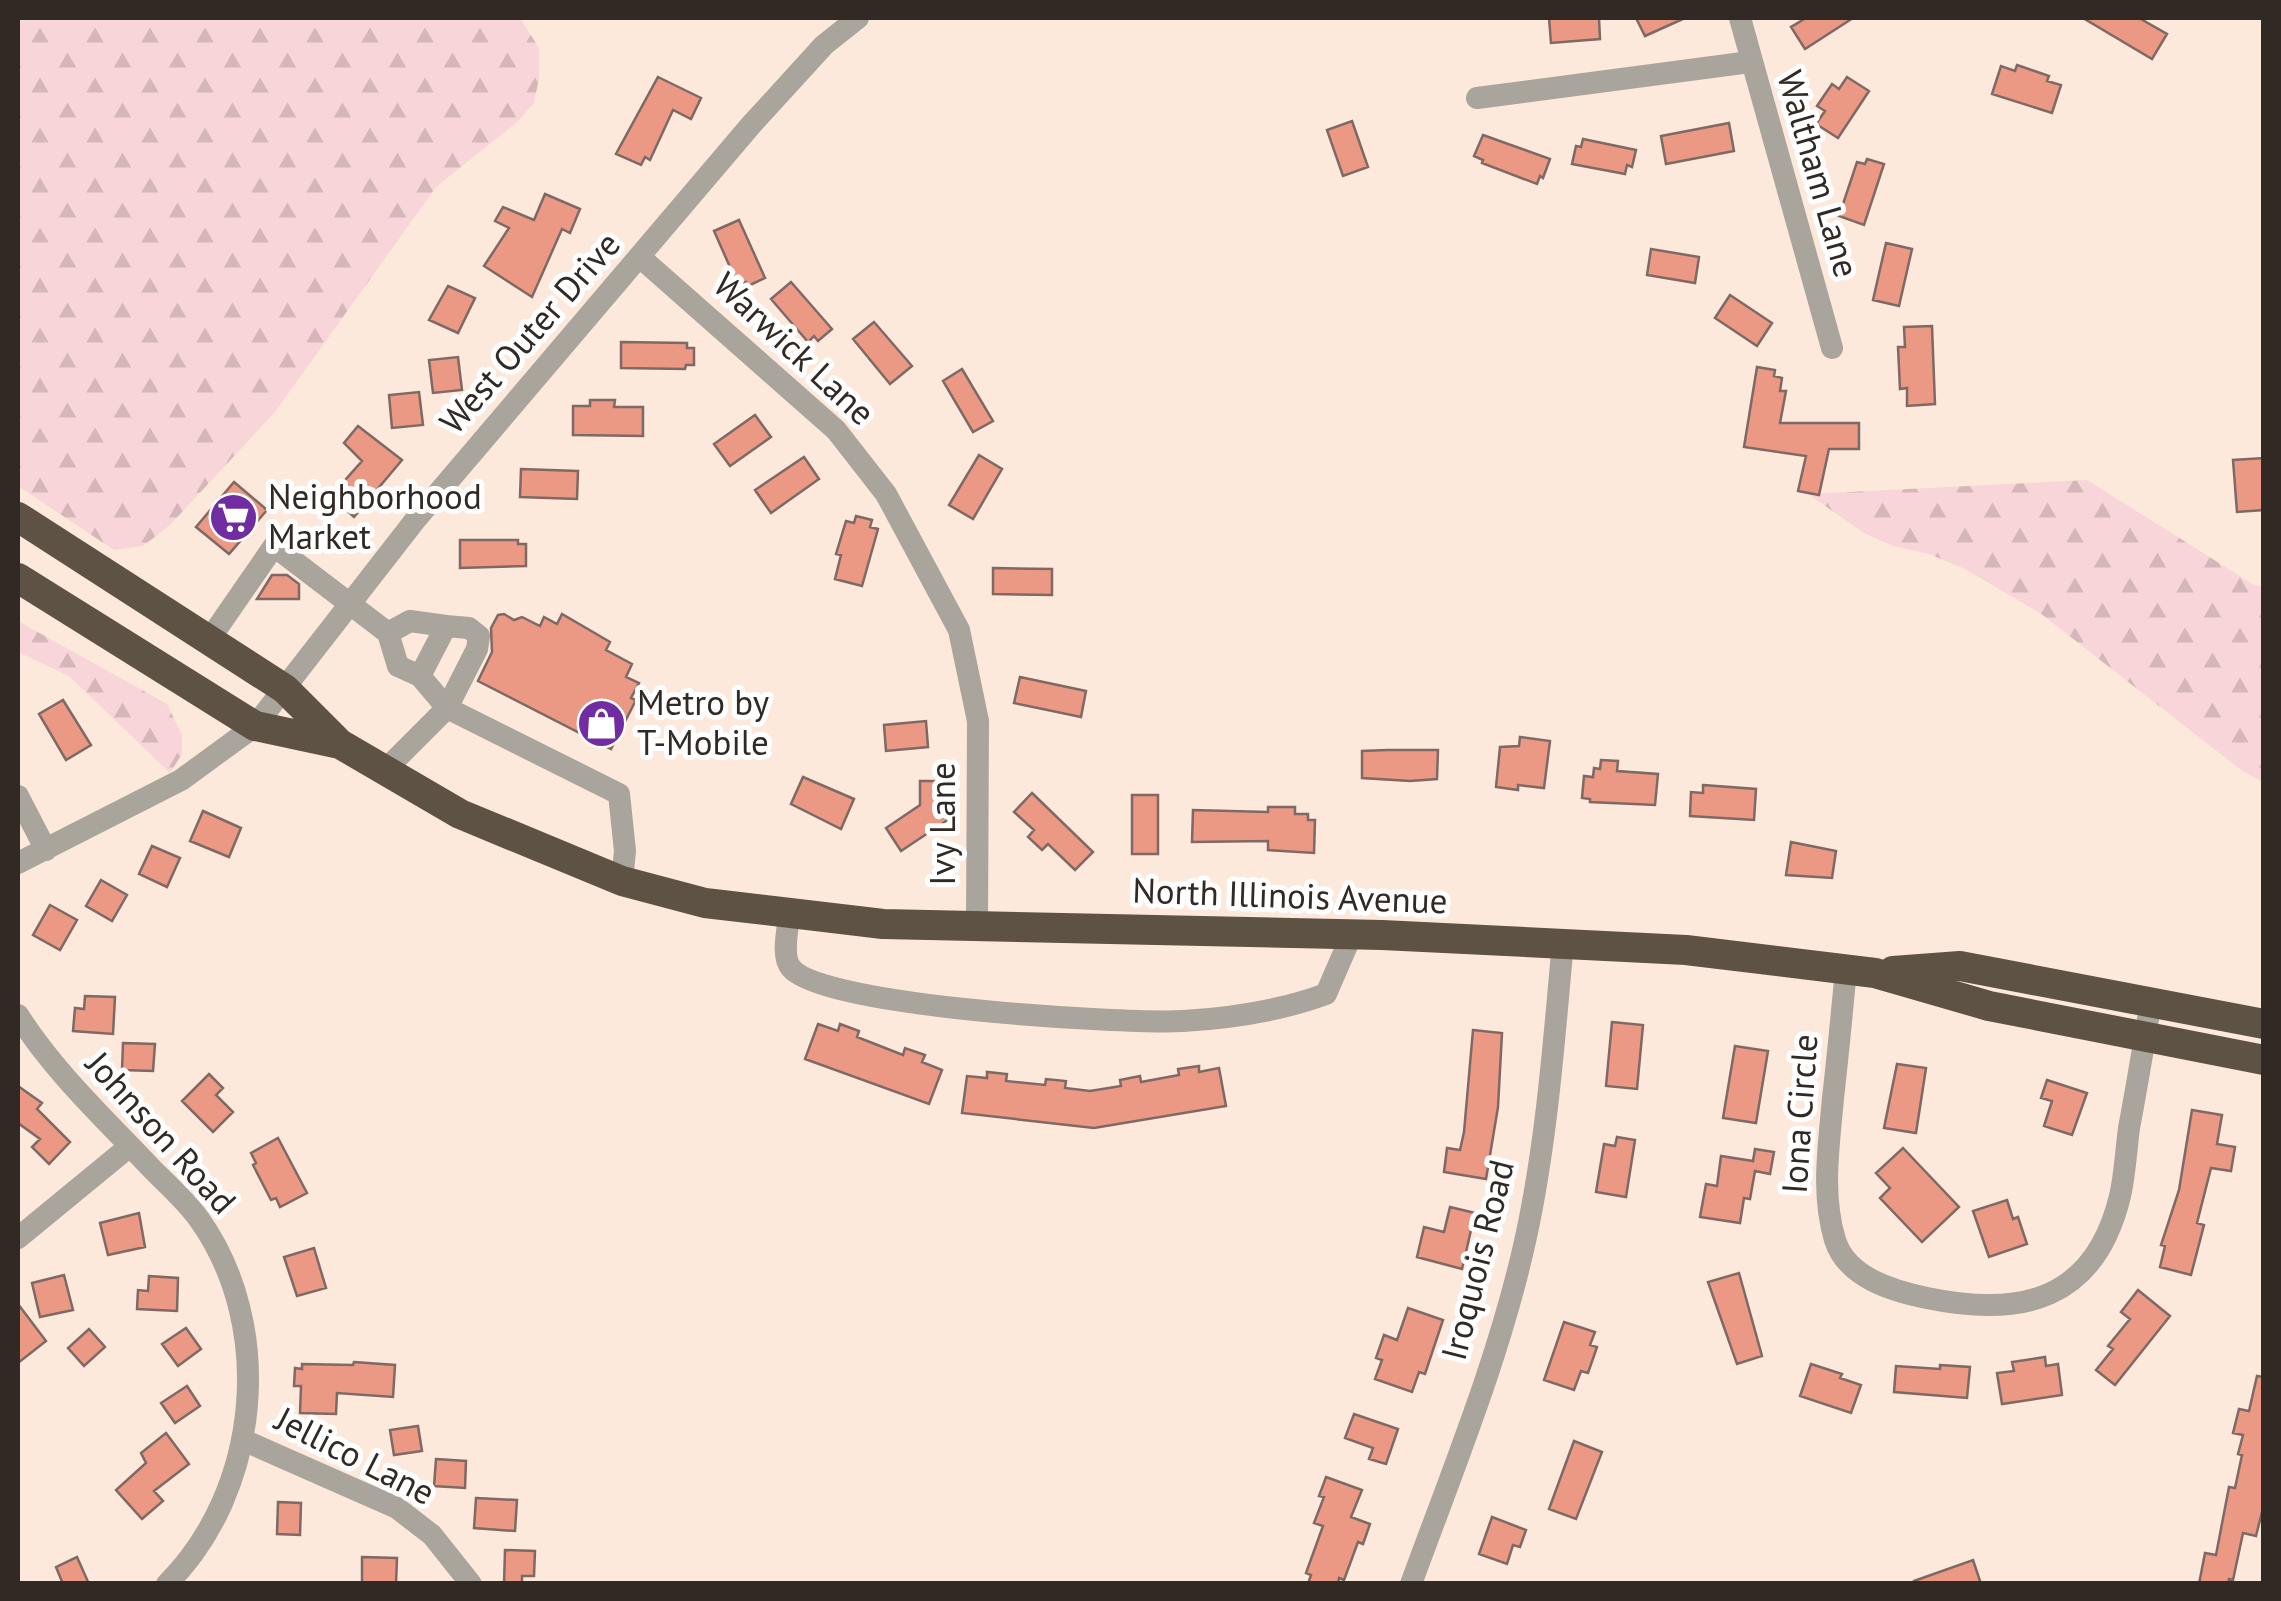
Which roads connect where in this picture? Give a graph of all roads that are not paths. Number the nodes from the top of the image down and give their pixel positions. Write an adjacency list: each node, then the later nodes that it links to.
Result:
1 (858, 18): 5 (street, West Outer Drive)
2 (1740, 18): 3 (street, Waltham Lane)
3 (1750, 62): 4 (street); 6 (street, Waltham Lane)
4 (1477, 98)
5 (640, 258): 9 (street, West Outer Drive); 16 (street, Warwick Lane)
6 (1832, 348)
7 (18, 516): 12 (highway)
8 (18, 578): 17 (highway)
9 (352, 603): 11 (street); 12 (street); 14 (street, West Outer Drive)
10 (446, 626): 11 (street); 13 (street); 15 (street)
11 (388, 633): 13 (street)
12 (209, 640): 14 (highway)
13 (420, 676): 15 (street)
14 (285, 689): 17 (street, West Outer Drive); 18 (highway)
15 (447, 708): 19 (street); 23 (street)
16 (978, 721): 25 (street, Ivy Lane)
17 (255, 726): 18 (highway); 21 (street, West Outer Drive)
18 (340, 744): 19 (highway, North Illinois Avenue)
19 (385, 770): 23 (highway, North Illinois Avenue)
20 (18, 796): 21 (street)
21 (46, 850): 22 (street, West Outer Drive)
22 (18, 864)
23 (622, 881): 24 (highway, North Illinois Avenue)
24 (789, 915): 25 (highway, North Illinois Avenue); 26 (street)
25 (977, 927): 26 (highway, North Illinois Avenue)
26 (1352, 934): 27 (highway, North Illinois Avenue)
27 (1563, 942): 28 (highway, North Illinois Avenue); 39 (street, Iroquois Road)
28 (1861, 971): 29 (highway); 32 (highway, North Illinois Avenue); 32 (street, Iona Circle)
29 (2151, 1001): 31 (highway); 32 (street, Iona Circle)
30 (18, 1015): 34 (street, Johnson Road)
31 (2264, 1024)
32 (2146, 1036): 33 (highway, North Illinois Avenue)
33 (2264, 1060)
34 (130, 1146): 35 (street); 36 (street, Johnson Road)
35 (18, 1238)
36 (244, 1440): 37 (street, Johnson Road); 38 (street, Jellico Lane)
37 (167, 1584)
38 (470, 1584)
39 (1411, 1584)

